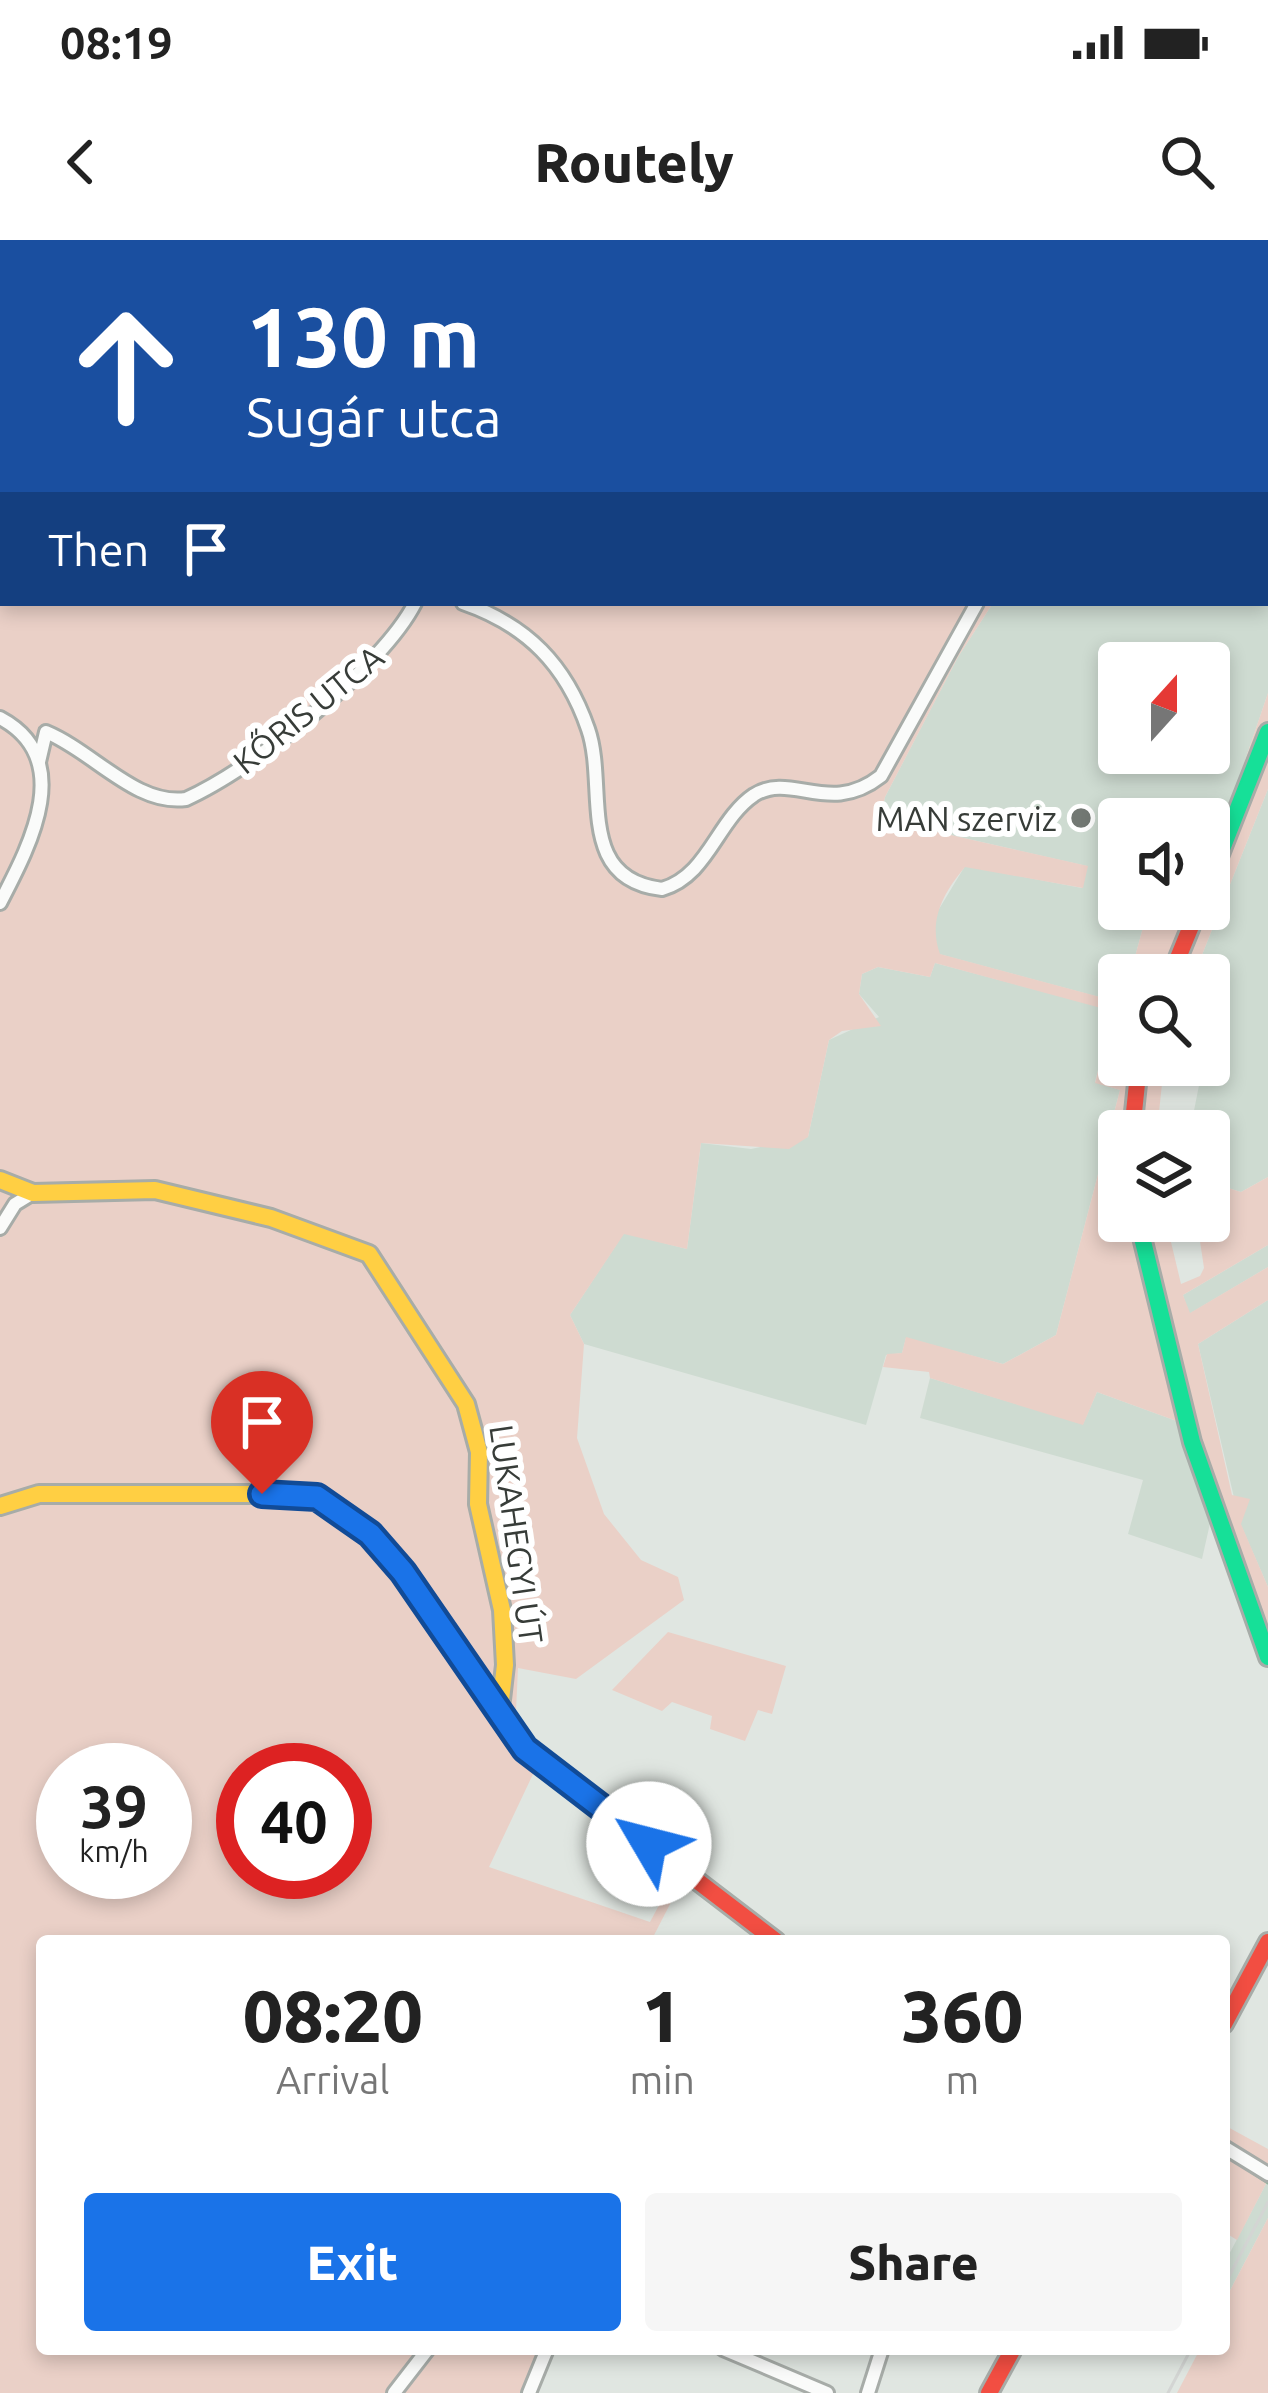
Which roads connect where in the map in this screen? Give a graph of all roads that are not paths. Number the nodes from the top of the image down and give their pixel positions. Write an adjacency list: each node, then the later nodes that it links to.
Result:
1 (413, 606): 5 (street, KŐRIS UTCA)
2 (470, 606): 3 (street)
3 (975, 606)
4 (5, 720): 5 (street); 7 (street)
5 (46, 732): 7 (street)
6 (1268, 732): 8 (street)
7 (39, 762): 9 (street)
8 (1230, 829)
9 (0, 903)
10 (5, 1183): 11 (street, LUKAHEGYI ÚT); 12 (street)
11 (33, 1193): 12 (street); 17 (street, LUKAHEGYI ÚT)
12 (15, 1204): 13 (street)
13 (0, 1228)
14 (1143, 1242): 16 (street)
15 (0, 1506): 17 (street)
16 (1268, 1657)
17 (500, 1717): 18 (street)
18 (768, 1935)
19 (1268, 1942): 20 (street)
20 (1230, 2013)
21 (1230, 2151): 22 (street)
22 (1268, 2174)
23 (423, 2355): 28 (street)
24 (545, 2355): 29 (street)
25 (737, 2355): 30 (street)
26 (880, 2355): 31 (street)
27 (1010, 2355): 32 (street)
28 (394, 2393)
29 (529, 2393)
30 (826, 2393)
31 (868, 2393)
32 (989, 2393)

